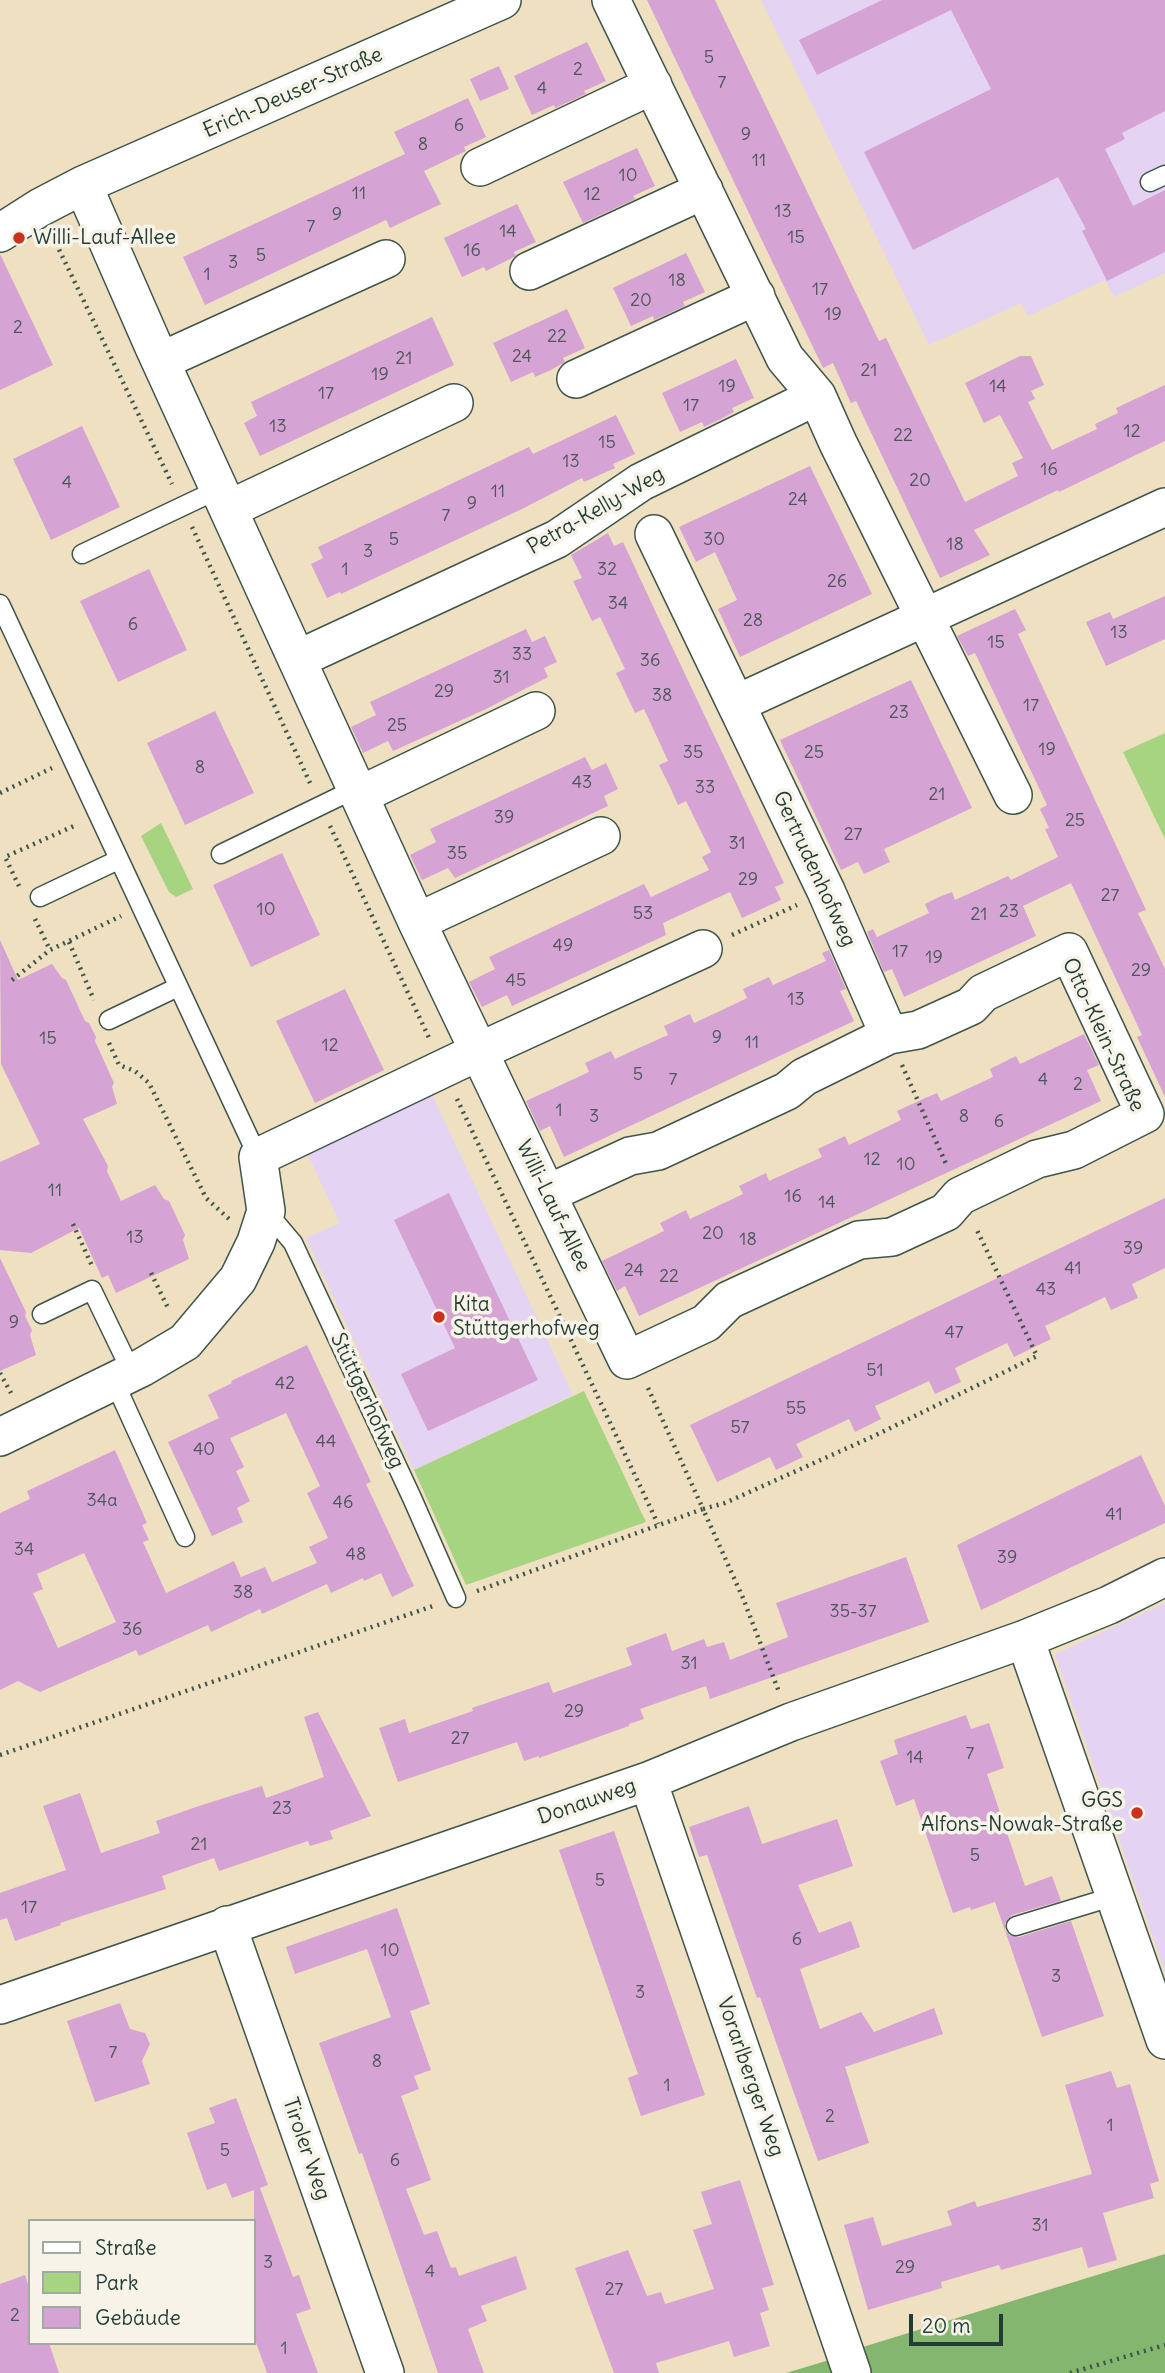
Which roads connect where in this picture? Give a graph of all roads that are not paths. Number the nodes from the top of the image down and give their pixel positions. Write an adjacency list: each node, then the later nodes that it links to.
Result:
1 (502, 0): 5 (street, Erich-Deuser-Straße)
2 (611, 0): 3 (street)
3 (653, 85): 4 (street); 6 (street)
4 (480, 167)
5 (83, 185): 7 (street, Erich-Deuser-Straße); 11 (street, Willi-Lauf-Allee)
6 (704, 190): 9 (street); 10 (street)
7 (0, 233)
8 (386, 259): 11 (street)
9 (529, 271)
10 (756, 296): 12 (street); 13 (street)
11 (161, 361): 15 (street, Willi-Lauf-Allee)
12 (576, 379)
13 (817, 396): 20 (street); 21 (street, Petra-Kelly-Weg)
14 (454, 403): 15 (street)
15 (224, 499): 18 (lane); 21 (street, Willi-Lauf-Allee)
16 (1165, 507): 20 (street)
17 (654, 534): 22 (street, Gertrudenhofweg)
18 (82, 554)
19 (0, 604): 28 (lane)
20 (924, 618): 22 (street); 25 (street)
21 (298, 659): 24 (street, Willi-Lauf-Allee)
22 (736, 704): 34 (street, Gertrudenhofweg)
23 (536, 711): 24 (street)
24 (358, 791): 27 (lane); 30 (street, Willi-Lauf-Allee)
25 (1013, 795)
26 (601, 836): 30 (street)
27 (221, 854)
28 (118, 860): 29 (lane); 32 (lane)
29 (40, 897)
30 (417, 922): 35 (street, Willi-Lauf-Allee)
31 (703, 949): 35 (street)
32 (178, 987): 33 (lane); 36 (lane)
33 (107, 1028)
34 (889, 1035): 37 (street, Otto-Klein-Straße); 40 (street, Otto-Klein-Straße)
35 (480, 1051): 36 (street); 37 (street, Willi-Lauf-Allee)
36 (258, 1157): 38 (street)
37 (547, 1194): 40 (street, Willi-Lauf-Allee)
38 (261, 1226): 41 (street); 45 (lane, Stüttgerhofweg)
39 (42, 1314): 41 (lane)
40 (627, 1360)
41 (123, 1377): 42 (street); 43 (lane)
42 (0, 1437)
43 (185, 1537)
44 (1165, 1577): 46 (street, Donauweg)
45 (456, 1598)
46 (1025, 1639): 47 (street, Donauweg); 48 (street)
47 (648, 1781): 49 (street, Donauweg); 54 (street, Vorarlberger Weg)
48 (1115, 1896): 50 (lane); 52 (street)
49 (227, 1925): 51 (street, Donauweg); 53 (street, Tiroler Weg)
50 (1016, 1926)
51 (0, 2006)
52 (1165, 2040)
53 (385, 2373)
54 (852, 2373)

